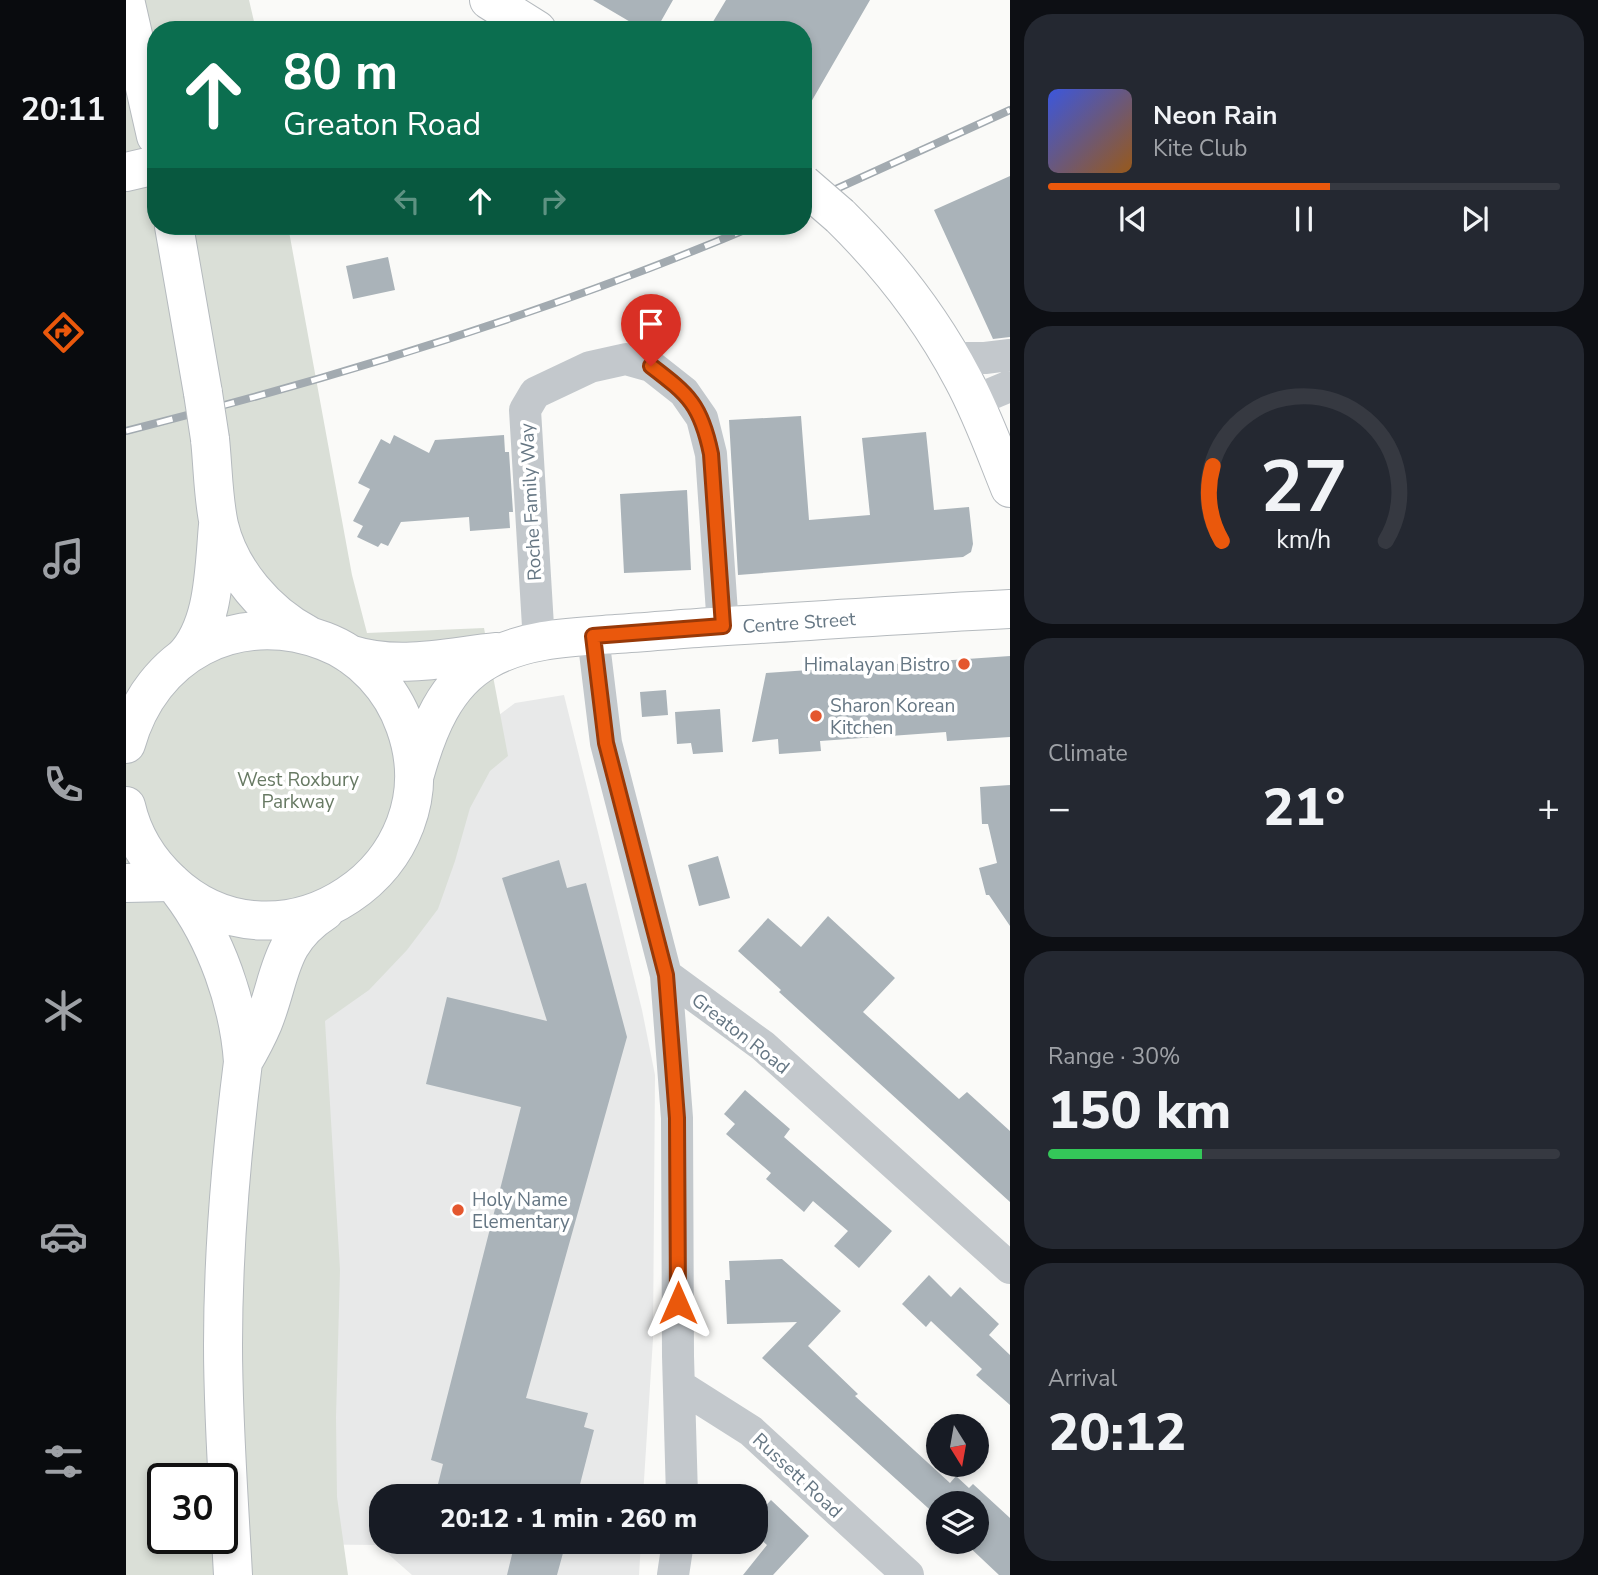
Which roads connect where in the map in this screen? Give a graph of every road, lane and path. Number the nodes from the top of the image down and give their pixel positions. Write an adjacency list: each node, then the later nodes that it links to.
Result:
1 (489, 0): 3 (main road)
2 (126, 4): 4 (main road)
3 (523, 21)
4 (147, 96)
5 (147, 167): 6 (main road)
6 (126, 172)
7 (812, 192): 10 (main road, bridge)
8 (176, 235): 14 (main road, bridge)
9 (1010, 355): 10 (street)
10 (951, 358): 12 (main road)
11 (1010, 386): 12 (street)
12 (974, 401): 13 (main road)
13 (1010, 488)
14 (219, 523): 17 (main road); 21 (main road)
15 (1010, 609): 16 (main road, Centre Street)
16 (723, 626): 18 (main road, Centre Street); 19 (street, Roche Family Way)
17 (310, 636): 20 (main road); 21 (main road)
18 (593, 636): 19 (main road, Centre Street); 28 (street)
19 (523, 647): 20 (main road, Centre Street); 23 (main road, Centre Street)
20 (349, 654): 23 (main road)
21 (183, 657): 22 (main road)
22 (126, 744)
23 (414, 776): 27 (main road)
24 (126, 806): 26 (main road)
25 (126, 883): 26 (main road)
26 (175, 886): 27 (main road); 29 (main road)
27 (334, 905): 29 (main road)
28 (666, 975): 30 (street, Greaton Road); 31 (street)
29 (243, 1062): 34 (main road)
30 (1010, 1268)
31 (680, 1386): 32 (street); 36 (street, Russett Road)
32 (682, 1484)
33 (676, 1554): 35 (street)
34 (233, 1575)
35 (673, 1575)
36 (908, 1575)

